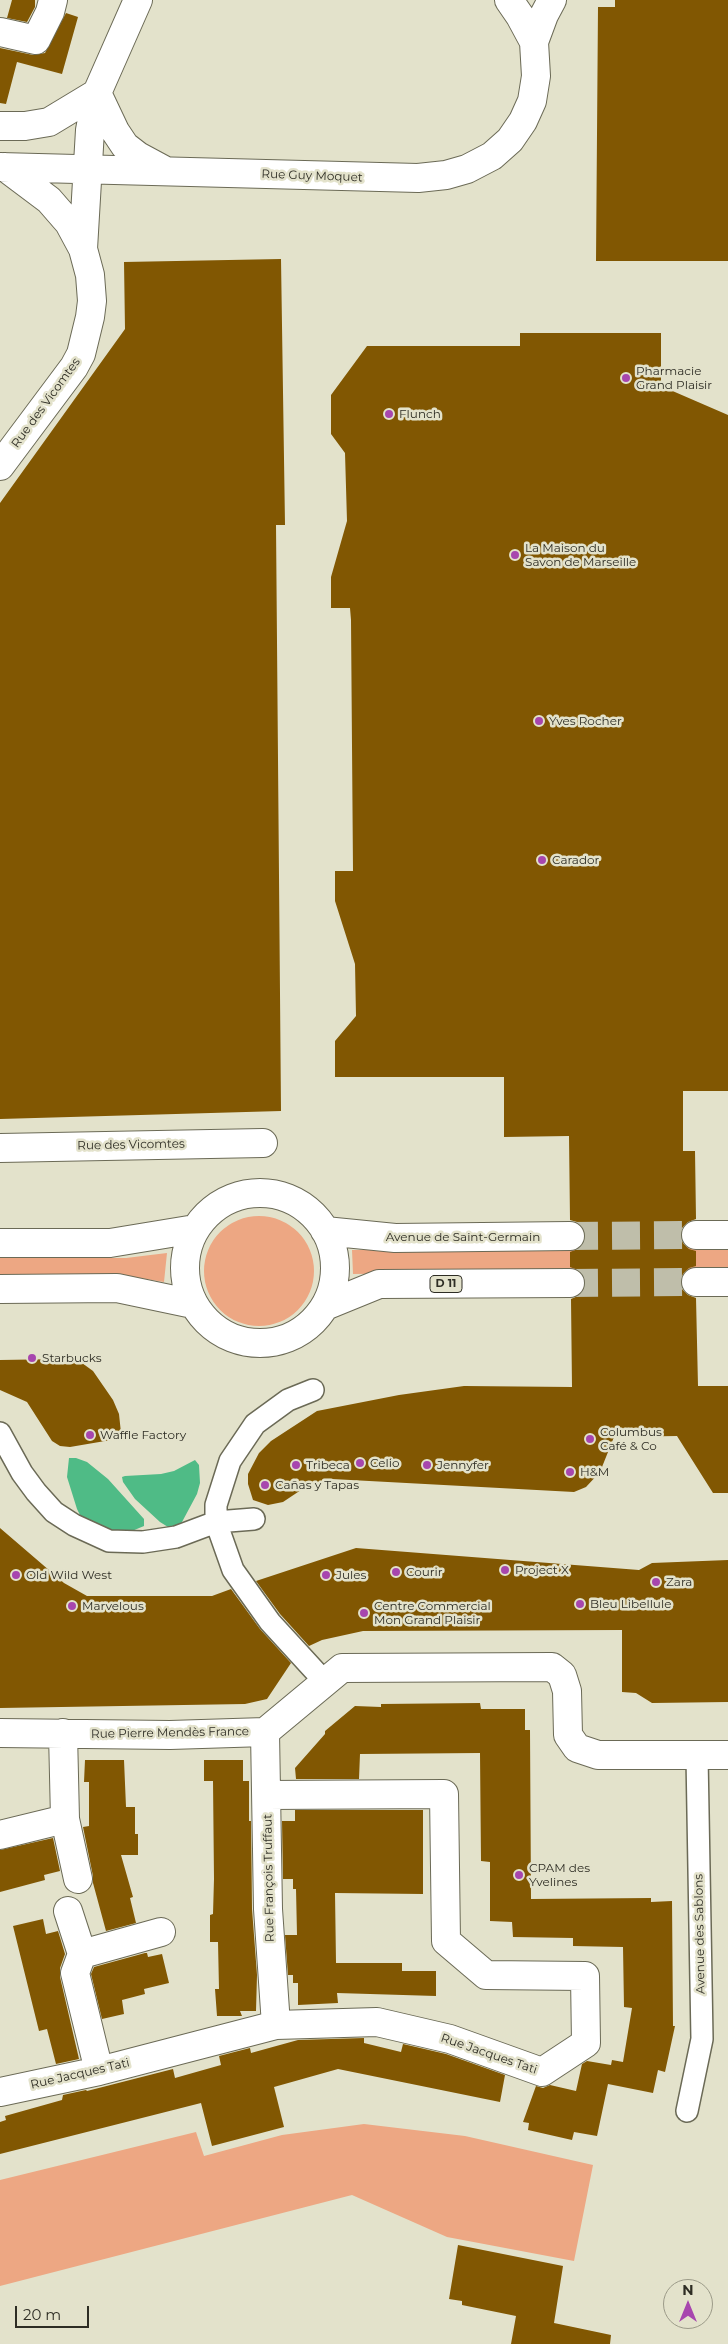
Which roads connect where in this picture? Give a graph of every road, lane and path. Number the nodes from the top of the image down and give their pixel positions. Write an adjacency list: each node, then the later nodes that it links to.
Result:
1 (53, 0): 5 (street)
2 (138, 0): 7 (street, Rue des Vicomtes)
3 (508, 0): 6 (street, Rue Guy Moquet)
4 (552, 0): 6 (street, Rue Guy Moquet)
5 (0, 32)
6 (534, 42): 11 (street, Rue Guy Moquet)
7 (97, 93): 8 (street); 10 (street, Rue des Vicomtes); 11 (street)
8 (0, 126)
9 (2, 167): 10 (street, Rue Guy Moquet); 12 (street, Rue des Vicomtes)
10 (89, 170): 11 (street, Rue Guy Moquet); 12 (street, Rue des Vicomtes)
11 (169, 172)
12 (83, 249): 13 (street, Rue des Vicomtes)
13 (0, 466)
14 (263, 1143): 15 (street, Rue des Vicomtes)
15 (0, 1148)
16 (195, 1229): 17 (street); 21 (street); 26 (street)
17 (325, 1232): 20 (street, Avenue de Saint-Germain); 27 (street)
18 (696, 1235): 19 (street)
19 (728, 1235)
20 (570, 1236)
21 (0, 1243)
22 (696, 1282): 23 (street)
23 (728, 1282)
24 (570, 1283): 27 (street, D 11)
25 (0, 1289): 26 (street)
26 (193, 1304): 27 (street)
27 (325, 1306)
28 (313, 1390): 31 (street)
29 (0, 1433): 31 (street)
30 (254, 1519): 31 (street)
31 (216, 1522): 32 (street)
32 (325, 1682): 33 (street, Rue Pierre Mendès France); 36 (street, Rue Pierre Mendès France)
33 (265, 1732): 35 (street, Rue Pierre Mendès France); 37 (street, Rue François Truffaut)
34 (0, 1733): 35 (street, Rue Pierre Mendès France)
35 (63, 1733): 38 (street)
36 (713, 1755): 47 (street, Avenue des Sablons)
37 (267, 1795): 44 (street, Rue François Truffaut); 44 (street, Rue Jacques Tati)
38 (65, 1819): 39 (street); 40 (street)
39 (0, 1835)
40 (78, 1879)
41 (68, 1911): 43 (street)
42 (161, 1932): 43 (street)
43 (82, 1954): 45 (street)
44 (276, 2025): 45 (street, Rue Jacques Tati)
45 (98, 2071): 46 (street, Rue Jacques Tati)
46 (0, 2092)
47 (687, 2111)

